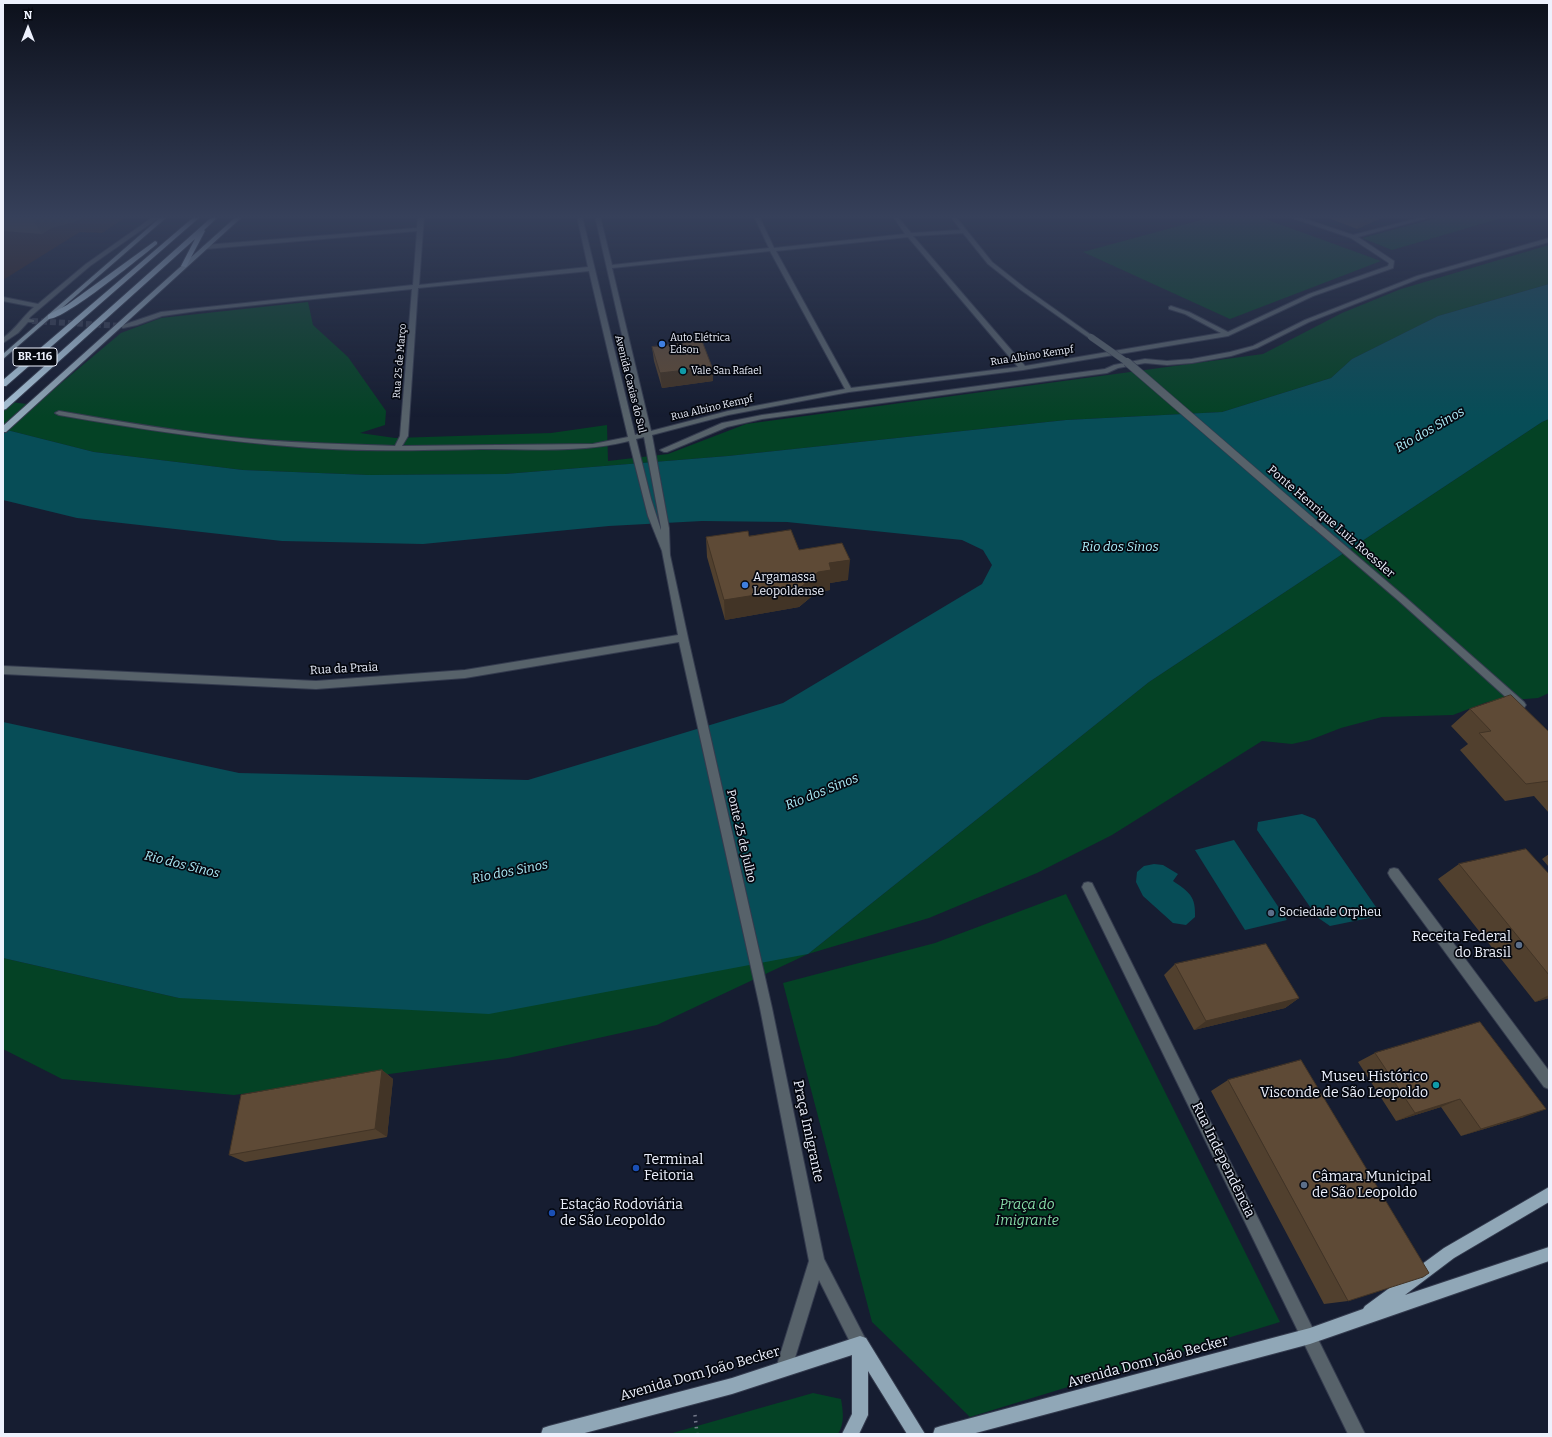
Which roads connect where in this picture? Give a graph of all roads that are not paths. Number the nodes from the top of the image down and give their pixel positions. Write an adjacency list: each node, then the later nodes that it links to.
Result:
1 (66, 283): 17 (street)
2 (89, 283): 19 (main road)
3 (102, 283): 19 (highway)
4 (120, 283): 25 (highway, BR-116)
5 (141, 283): 27 (highway, BR-116)
6 (165, 283): 30 (main road)
7 (446, 283): 15 (street)
8 (593, 283): 33 (street, Avenida Caxias do Sul)
9 (613, 283): 31 (street, Avenida Caxias do Sul)
10 (790, 283): 26 (street)
11 (950, 283): 24 (street)
12 (1015, 283): 40 (street, Ponte Henrique Luiz Roessler, bridge)
13 (1345, 283): 21 (street, Rua Albino Kempf)
14 (1404, 283): 32 (street)
15 (416, 286): 20 (street); 34 (street, Rua 25 de Março)
16 (3, 299): 17 (street)
17 (39, 306): 22 (street)
18 (1171, 308): 21 (street)
19 (51, 317): 23 (main road)
20 (123, 326)
21 (1228, 334): 24 (street, Rua Albino Kempf)
22 (3, 341)
23 (3, 357)
24 (1023, 368): 26 (street, Rua Albino Kempf)
25 (3, 384)
26 (848, 390): 29 (street, Rua Albino Kempf)
27 (3, 407)
28 (59, 412): 34 (street, Rua Albino Kempf)
29 (686, 423): 31 (street, Rua Albino Kempf); 32 (street)
30 (3, 430)
31 (647, 434): 33 (street, Rua Albino Kempf); 36 (street, Avenida Caxias do Sul)
32 (703, 434): 35 (street)
33 (631, 437): 34 (street, Rua Albino Kempf); 36 (street, Avenida Caxias do Sul)
34 (397, 448)
35 (664, 450)
36 (666, 555): 37 (street, Avenida Caxias do Sul)
37 (683, 638): 38 (street, Rua da Praia); 39 (street, Avenida Caxias do Sul)
38 (3, 670)
39 (690, 670): 43 (street, Ponte 25 de Julho)
40 (1529, 713)
41 (1394, 873): 44 (street)
42 (1088, 887): 49 (street, Rua Independência)
43 (766, 1008): 47 (street, Praça Imigrante)
44 (1549, 1082)
45 (1549, 1194): 48 (main road, Avenida Dom João Becker)
46 (1549, 1254): 48 (main road, Avenida Dom João Becker)
47 (817, 1261): 50 (street, Praça Imigrante); 51 (street, Praça Imigrante)
48 (1362, 1317): 49 (main road, Avenida Dom João Becker)
49 (1310, 1336): 55 (main road, Avenida Dom João Becker); 56 (street, Rua Independência)
50 (860, 1344): 51 (main road, Avenida Dom João Becker); 53 (main road); 54 (main road, Praça Imigrante)
51 (784, 1368): 52 (main road, Avenida Dom João Becker)
52 (550, 1434)
53 (850, 1434)
54 (917, 1434)
55 (941, 1434)
56 (1358, 1434)

